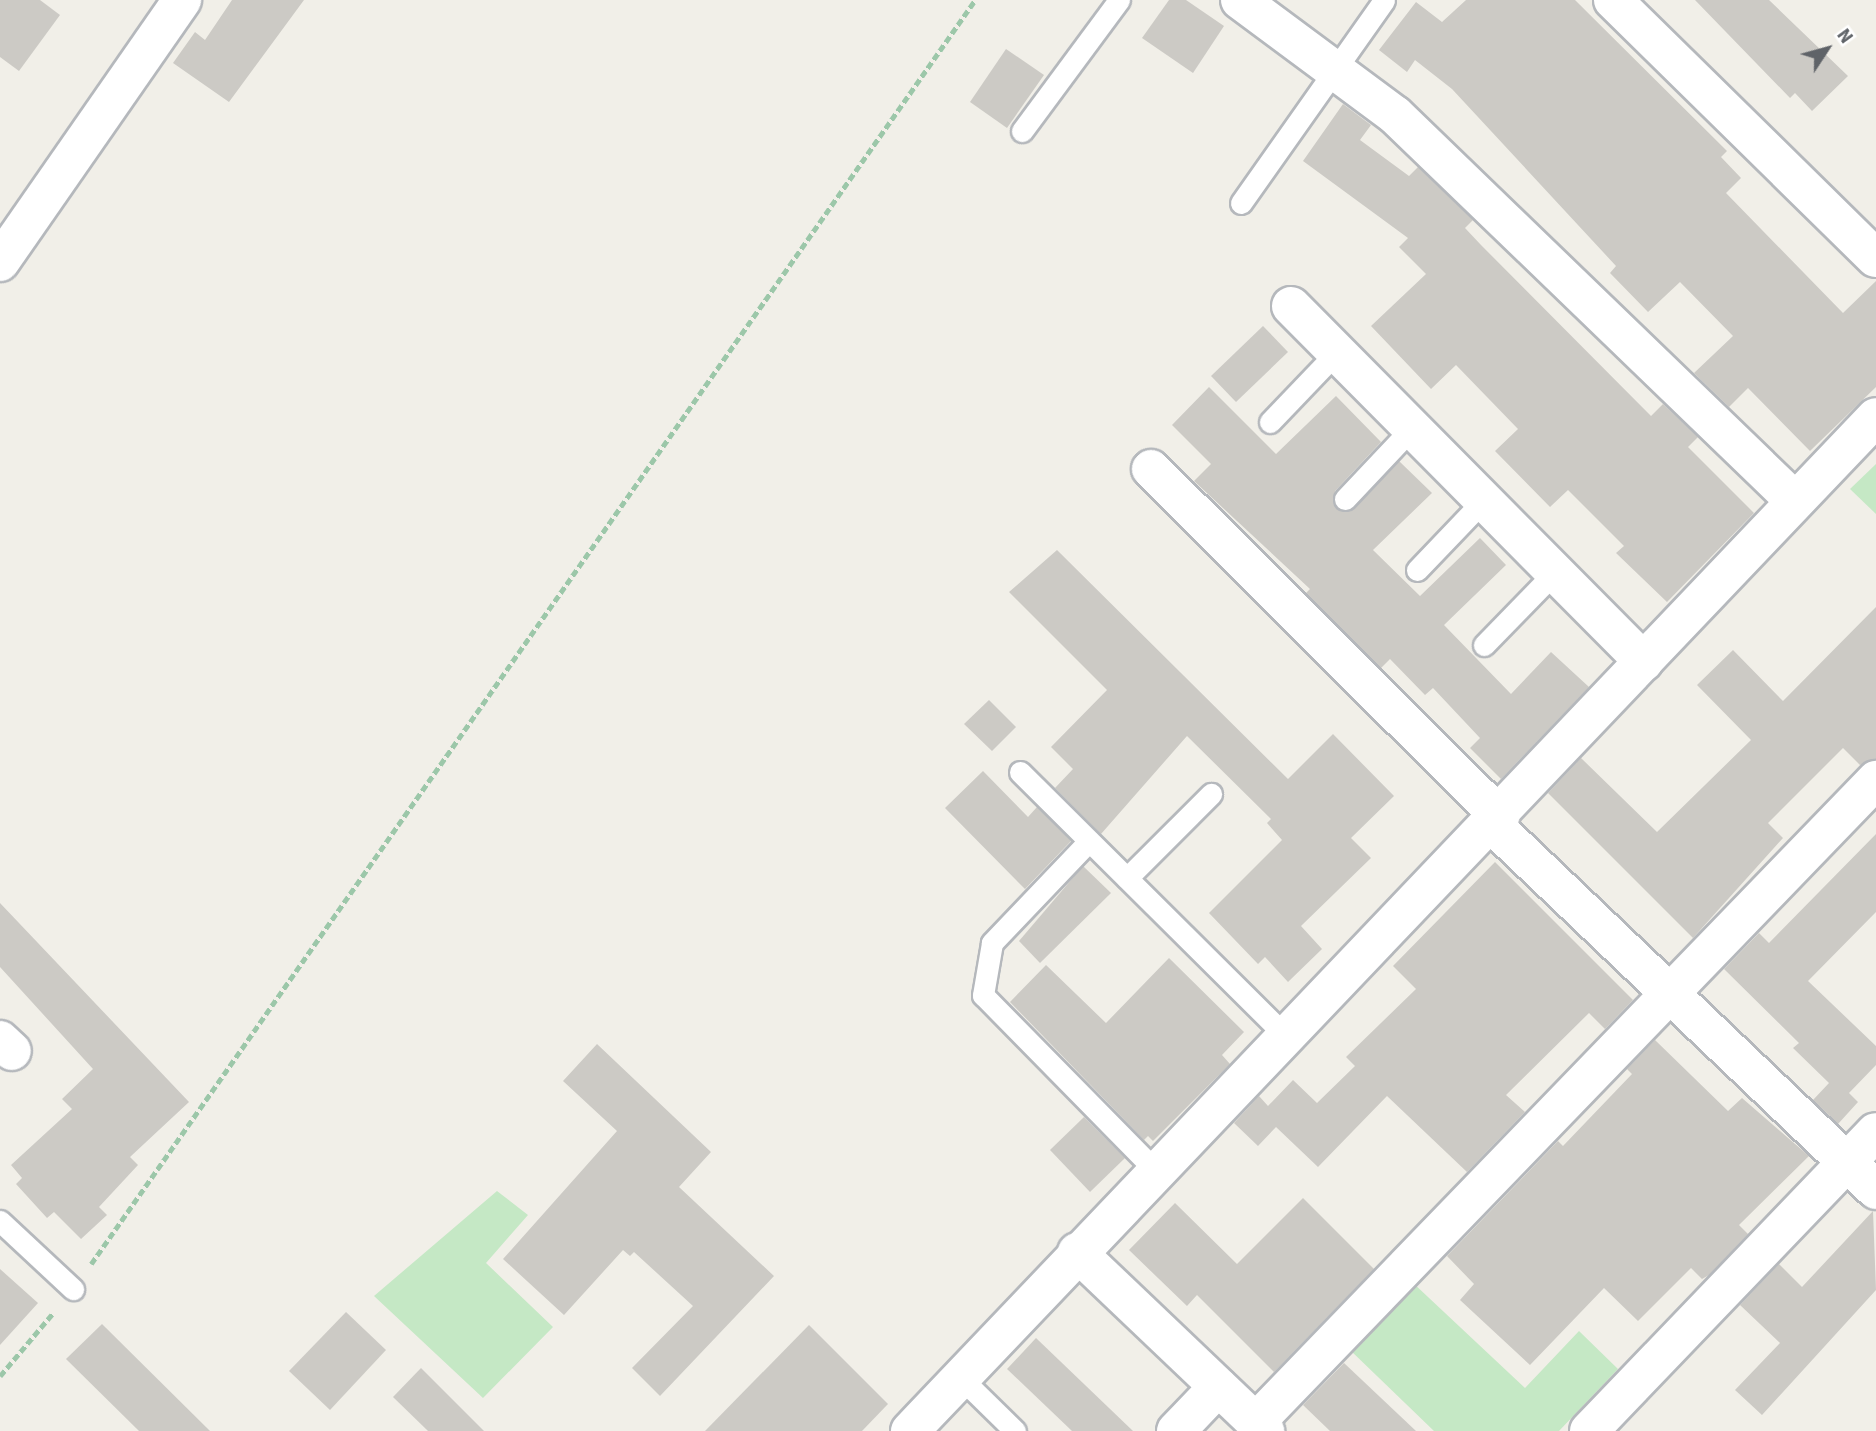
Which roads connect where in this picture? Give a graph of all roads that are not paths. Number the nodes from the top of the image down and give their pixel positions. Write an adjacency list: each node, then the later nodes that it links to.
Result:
1 (182, 0): 10 (street)
2 (1119, 0): 7 (lane)
3 (1240, 0): 6 (street)
4 (1384, 0): 6 (lane)
5 (1613, 0): 9 (street)
6 (1335, 70): 8 (lane); 19 (street)
7 (1022, 131)
8 (1241, 202)
9 (1876, 258)
10 (0, 262)
11 (1291, 306): 12 (street)
12 (1337, 352): 14 (lane); 15 (street)
13 (1876, 417): 19 (street)
14 (1270, 422)
15 (1412, 428): 17 (lane); 18 (street)
16 (1151, 470): 27 (street)
17 (1345, 499)
18 (1484, 500): 20 (lane); 21 (street)
19 (1794, 500): 23 (street)
20 (1417, 570)
21 (1555, 572): 22 (lane); 23 (street)
22 (1484, 645)
23 (1644, 662): 27 (street)
24 (1020, 772): 28 (lane)
25 (1876, 780): 30 (street)
26 (1211, 794): 29 (lane)
27 (1496, 821): 30 (street); 31 (street)
28 (1090, 841): 29 (lane); 34 (lane)
29 (1127, 878): 31 (lane)
30 (1669, 992): 33 (street); 41 (street)
31 (1287, 1037): 34 (street)
32 (1876, 1132): 33 (street)
33 (1847, 1162): 35 (street); 45 (street)
34 (1156, 1171): 37 (street)
35 (1876, 1190)
36 (0, 1221): 38 (lane)
37 (1077, 1252): 39 (street); 40 (street)
38 (73, 1289)
39 (960, 1377): 42 (street); 43 (lane)
40 (1218, 1387): 41 (street); 44 (street)
41 (1260, 1427)
42 (910, 1431)
43 (1016, 1431)
44 (1176, 1431)
45 (1589, 1431)

